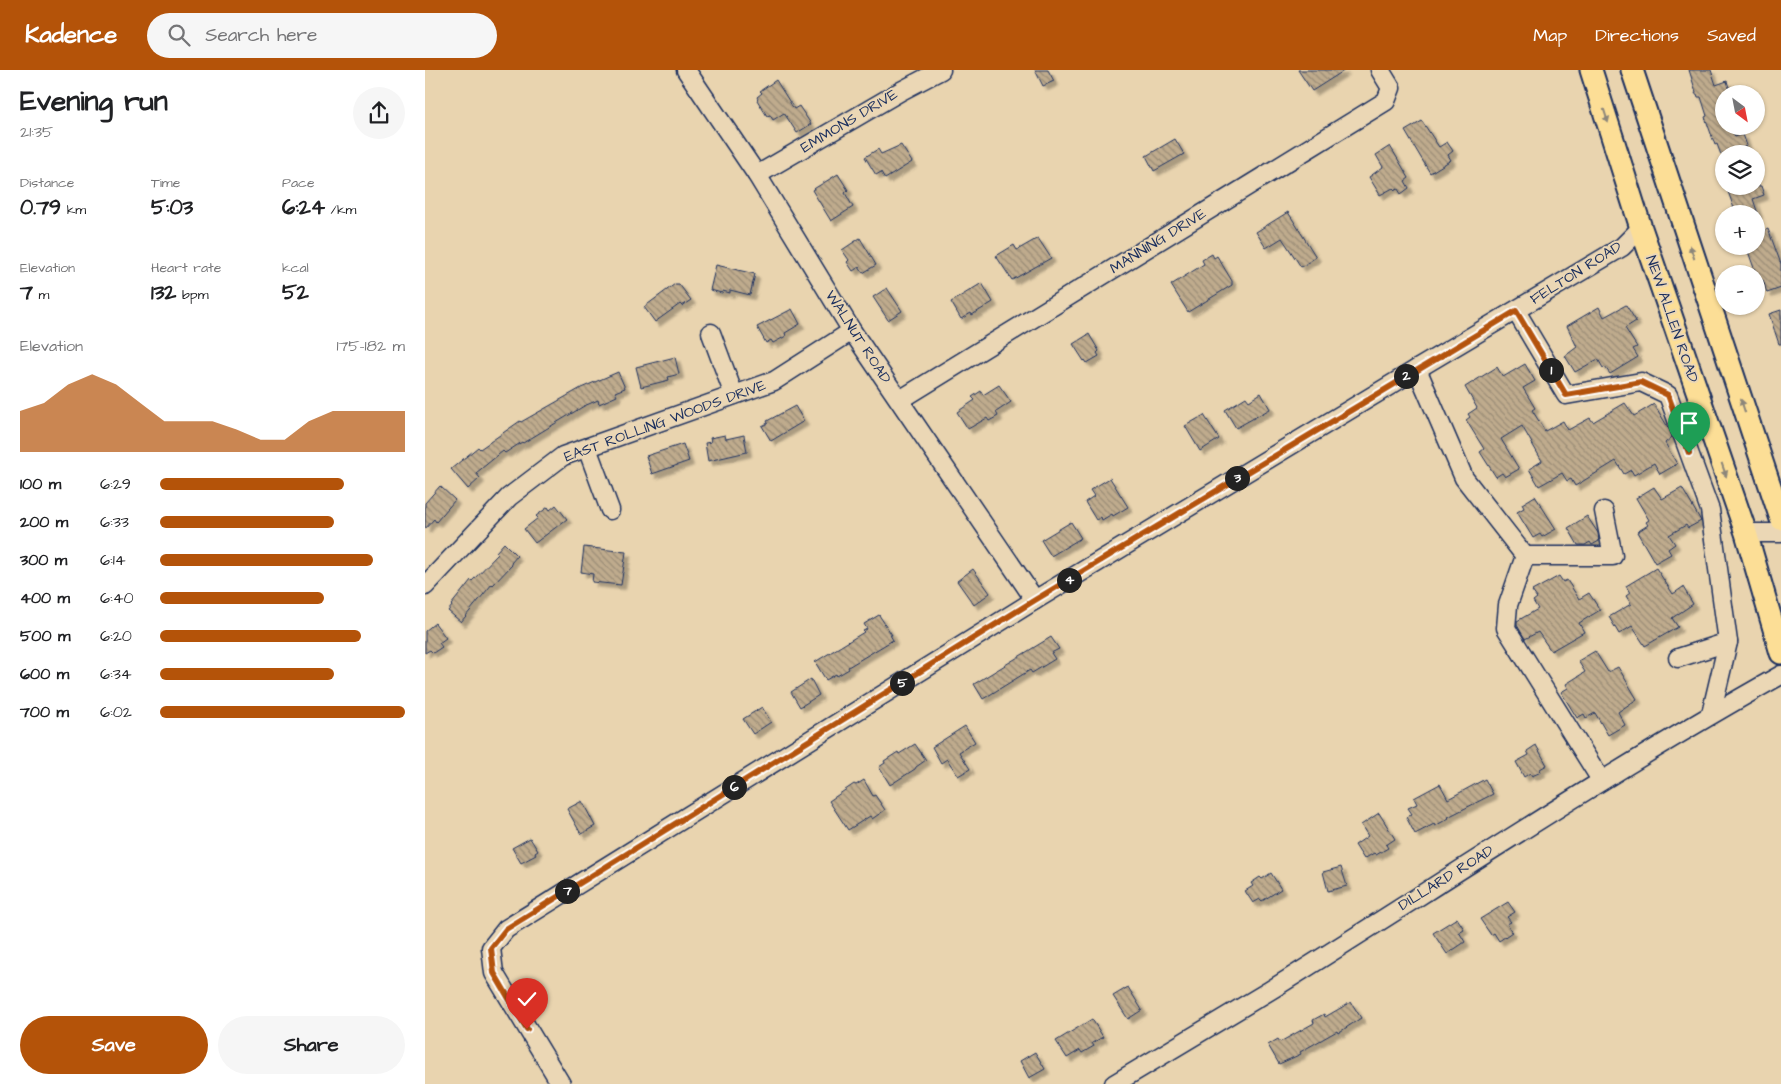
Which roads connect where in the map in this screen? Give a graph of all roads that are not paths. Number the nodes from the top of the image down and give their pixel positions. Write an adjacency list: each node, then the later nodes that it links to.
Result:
1 (686, 70): 6 (street, WALNUT ROAD)
2 (941, 70): 6 (street, EMMONS DRIVE)
3 (1380, 70): 13 (street, MANNING DRIVE)
4 (1591, 70): 7 (main road, NEW ALLEN ROAD, one-way to 7)
5 (1632, 70): 17 (main road, one-way to 5)
6 (757, 175): 9 (street, WALNUT ROAD)
7 (1641, 228): 8 (street, FELTON ROAD); 18 (main road, NEW ALLEN ROAD, one-way to 18)
8 (1516, 311): 11 (street, FELTON ROAD); 23 (street)
9 (852, 331): 12 (street, EAST ROLLING WOODS DRIVE); 13 (street, WALNUT ROAD)
10 (711, 332): 12 (street)
11 (1417, 369): 20 (street); 22 (street, FELTON ROAD)
12 (734, 395): 14 (street, EAST ROLLING WOODS DRIVE)
13 (900, 400): 22 (street, WALNUT ROAD)
14 (587, 448): 15 (street); 21 (street, EAST ROLLING WOODS DRIVE)
15 (610, 510)
16 (1604, 511): 20 (street)
17 (1781, 518)
18 (1746, 533): 19 (street); 24 (main road, NEW ALLEN ROAD)
19 (1781, 533)
20 (1525, 556): 28 (street)
21 (425, 586)
22 (1035, 600): 29 (street, FELTON ROAD)
23 (1728, 642): 25 (street); 27 (street)
24 (1781, 653)
25 (1678, 658)
26 (1781, 675): 27 (street, DILLARD ROAD)
27 (1711, 714): 28 (street, DILLARD ROAD)
28 (1601, 780): 30 (street, DILLARD ROAD)
29 (561, 1084)
30 (1114, 1084)

